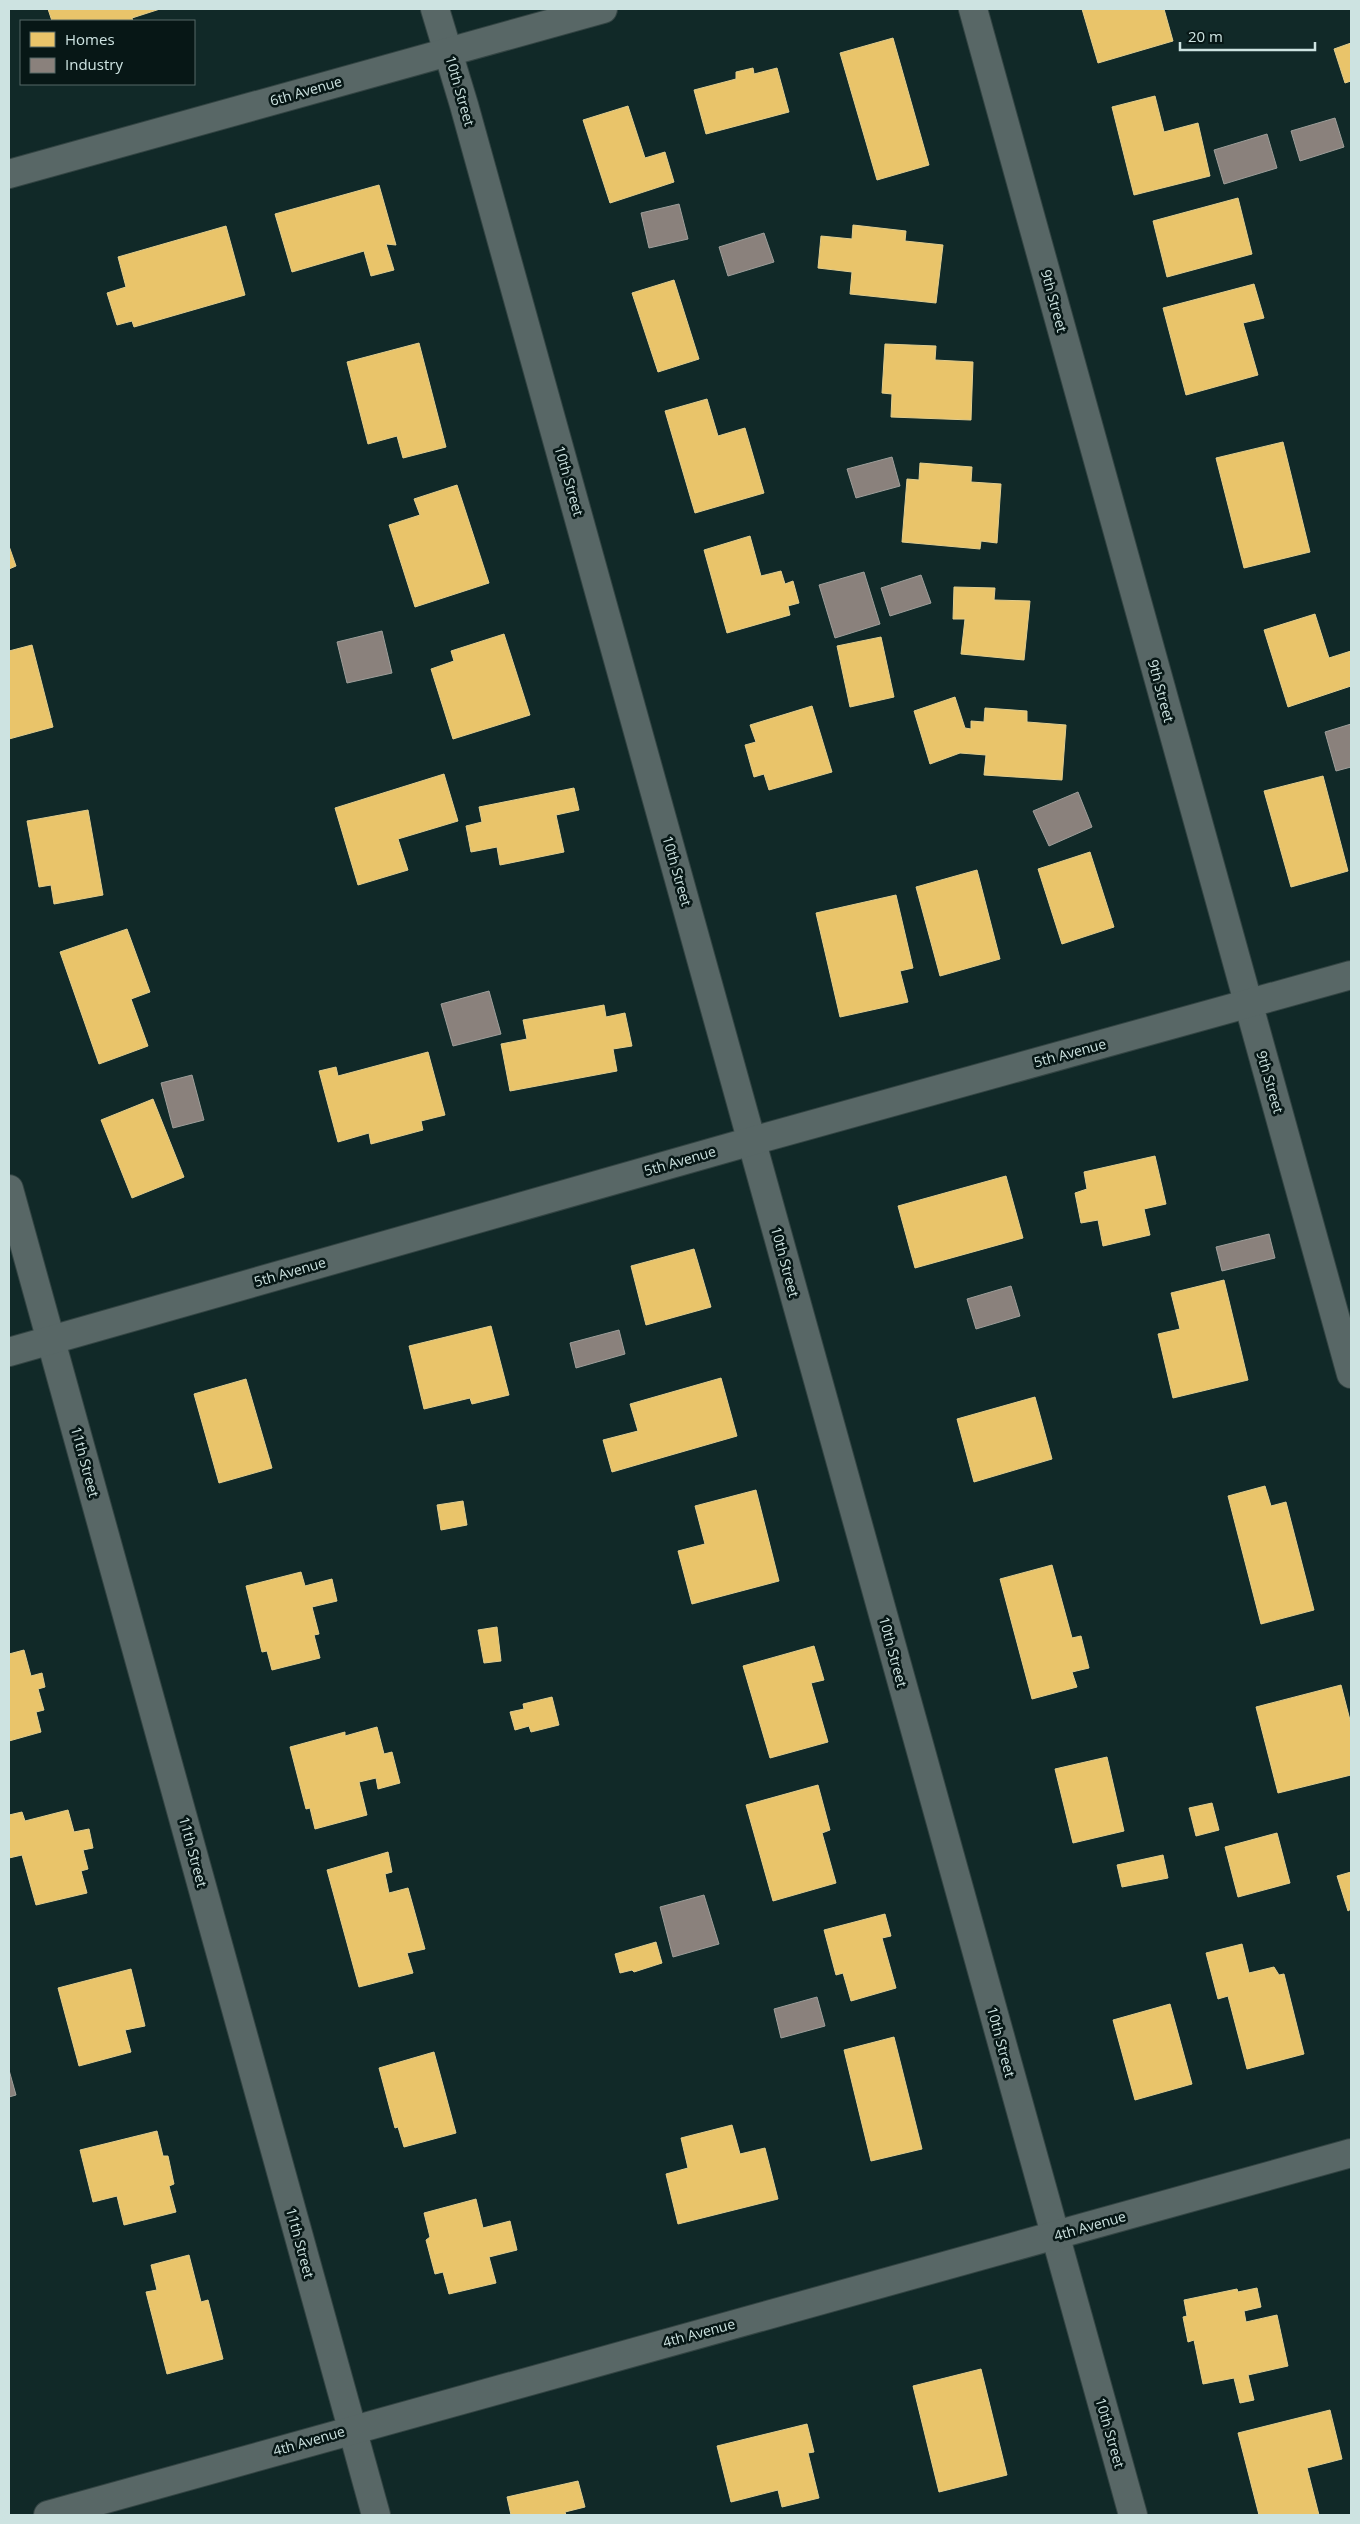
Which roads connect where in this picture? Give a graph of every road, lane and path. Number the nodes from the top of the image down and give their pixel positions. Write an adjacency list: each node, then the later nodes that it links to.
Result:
1 (435, 9): 4 (street, 10th Street)
2 (603, 9): 4 (street, 6th Avenue)
3 (973, 9): 7 (street, 9th Street)
4 (448, 51): 5 (street, 6th Avenue); 8 (street, 10th Street)
5 (9, 174)
6 (1351, 975): 7 (street, 5th Avenue)
7 (1248, 1004): 8 (street, 5th Avenue); 12 (street, 9th Street)
8 (752, 1141): 10 (street, 5th Avenue); 14 (street, 10th Street)
9 (9, 1189): 10 (street, 11th Street)
10 (51, 1340): 11 (street, 5th Avenue); 15 (street, 11th Street)
11 (9, 1352)
12 (1351, 1374)
13 (1351, 2153): 14 (street, 4th Avenue)
14 (1054, 2236): 15 (street, 4th Avenue); 18 (street, 10th Street)
15 (352, 2429): 16 (street, 4th Avenue); 17 (street, 11th Street)
16 (48, 2515)
17 (376, 2515)
18 (1133, 2515)

